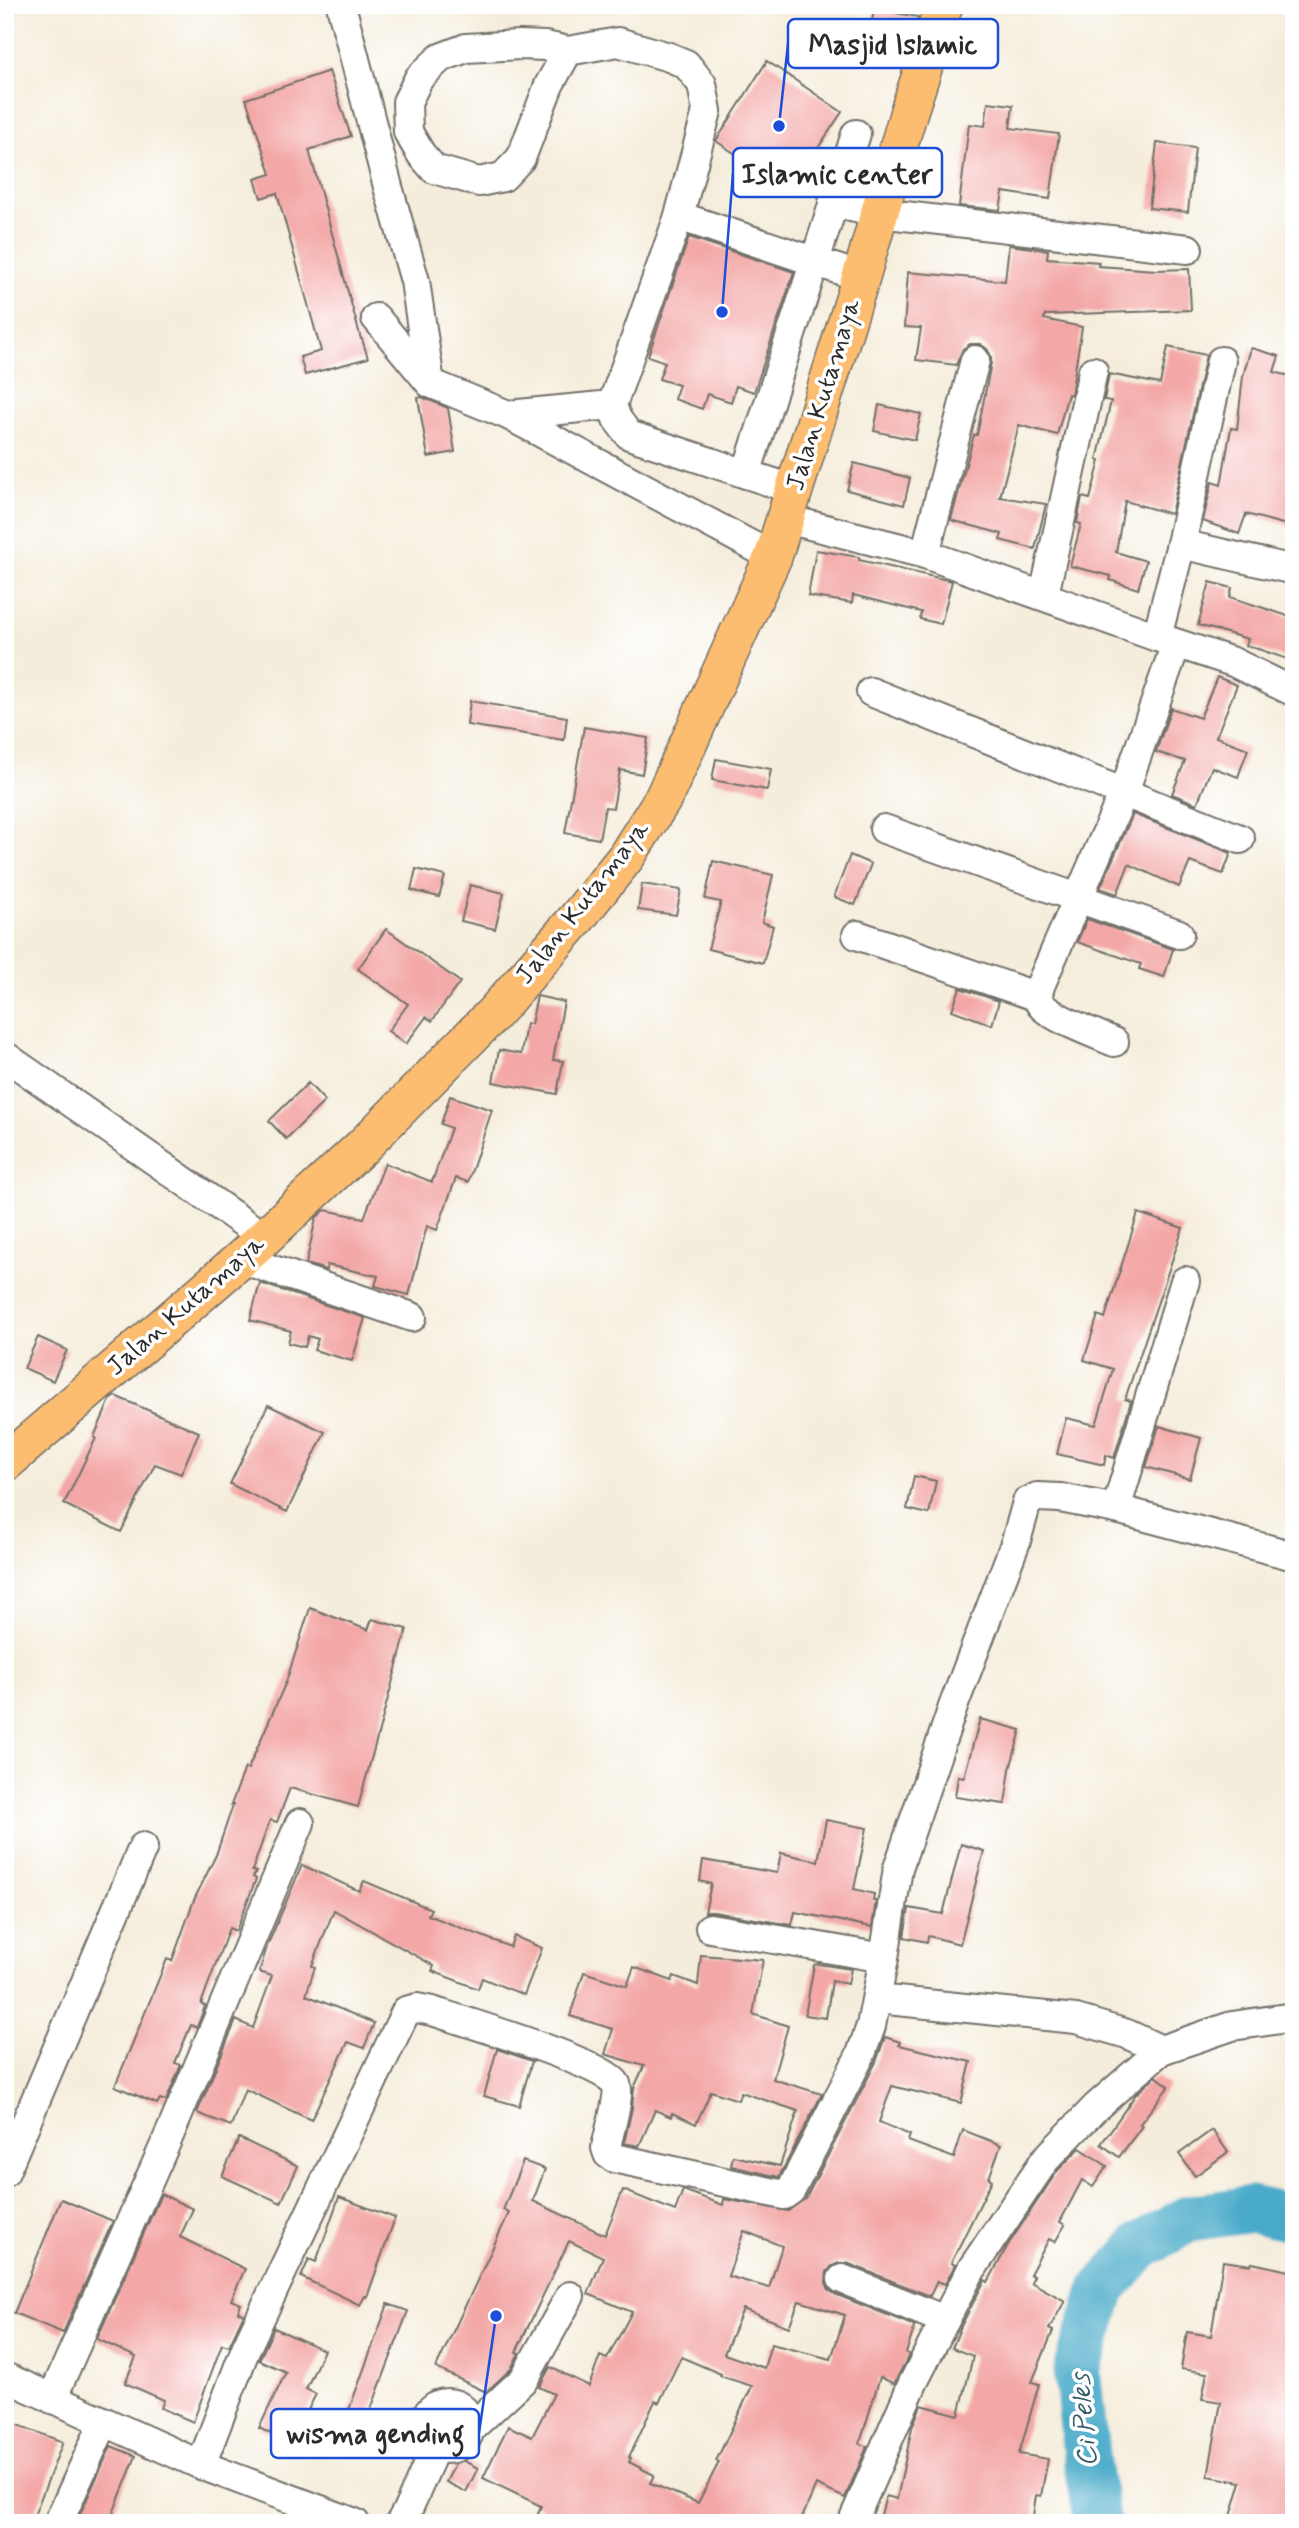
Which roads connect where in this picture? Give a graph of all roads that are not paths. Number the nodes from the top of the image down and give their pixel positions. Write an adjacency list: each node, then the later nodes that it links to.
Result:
1 (341, 5): 15 (street)
2 (944, 5): 6 (main road, Jalan Kutamaya)
3 (568, 51): 3 (street); 7 (street)
4 (856, 134): 5 (street)
5 (834, 203): 6 (street); 9 (street)
6 (879, 213): 8 (street); 10 (main road, Jalan Kutamaya)
7 (679, 216): 9 (street); 16 (street)
8 (1188, 249)
9 (814, 261): 10 (street); 18 (street)
10 (861, 277): 19 (main road, Jalan Kutamaya)
11 (376, 318): 15 (street)
12 (975, 360): 21 (street)
13 (1221, 361): 20 (street)
14 (1093, 371): 24 (street)
15 (430, 383): 17 (street)
16 (612, 405): 17 (street); 18 (street)
17 (508, 415): 22 (street)
18 (746, 474): 19 (street)
19 (790, 505): 21 (street); 22 (main road, Jalan Kutamaya)
20 (1181, 544): 23 (street); 25 (street)
21 (925, 554): 24 (street)
22 (773, 557): 37 (main road, Jalan Kutamaya)
23 (1294, 570)
24 (1044, 595): 25 (street)
25 (1167, 641): 27 (street); 28 (street)
26 (871, 692): 28 (street)
27 (1294, 692)
28 (1124, 792): 30 (street); 31 (street)
29 (884, 829): 31 (street)
30 (1240, 839)
31 (1077, 897): 32 (street); 34 (street)
32 (1179, 934)
33 (858, 935): 34 (street)
34 (1038, 997): 35 (street)
35 (1114, 1042)
36 (5, 1056): 37 (street)
37 (253, 1248): 39 (street); 40 (main road, Jalan Kutamaya)
38 (1185, 1282): 41 (street)
39 (412, 1317)
40 (5, 1463)
41 (1116, 1509): 42 (street); 46 (street)
42 (1294, 1556)
43 (300, 1823): 55 (street)
44 (143, 1847): 50 (street)
45 (710, 1928): 46 (street)
46 (884, 1958): 47 (street)
47 (877, 2000): 49 (street); 59 (street)
48 (1294, 2017): 49 (street)
49 (1161, 2050): 53 (street)
50 (5, 2172)
51 (842, 2279): 53 (street)
52 (570, 2296): 57 (street)
53 (945, 2320): 63 (street)
54 (5, 2377): 55 (street)
55 (52, 2399): 56 (street)
56 (104, 2422): 59 (street); 60 (street)
57 (469, 2430): 58 (street); 58 (street)
58 (436, 2446): 62 (street)
59 (201, 2465): 61 (street)
60 (58, 2523)
61 (355, 2523)
62 (400, 2523)
63 (852, 2523)

